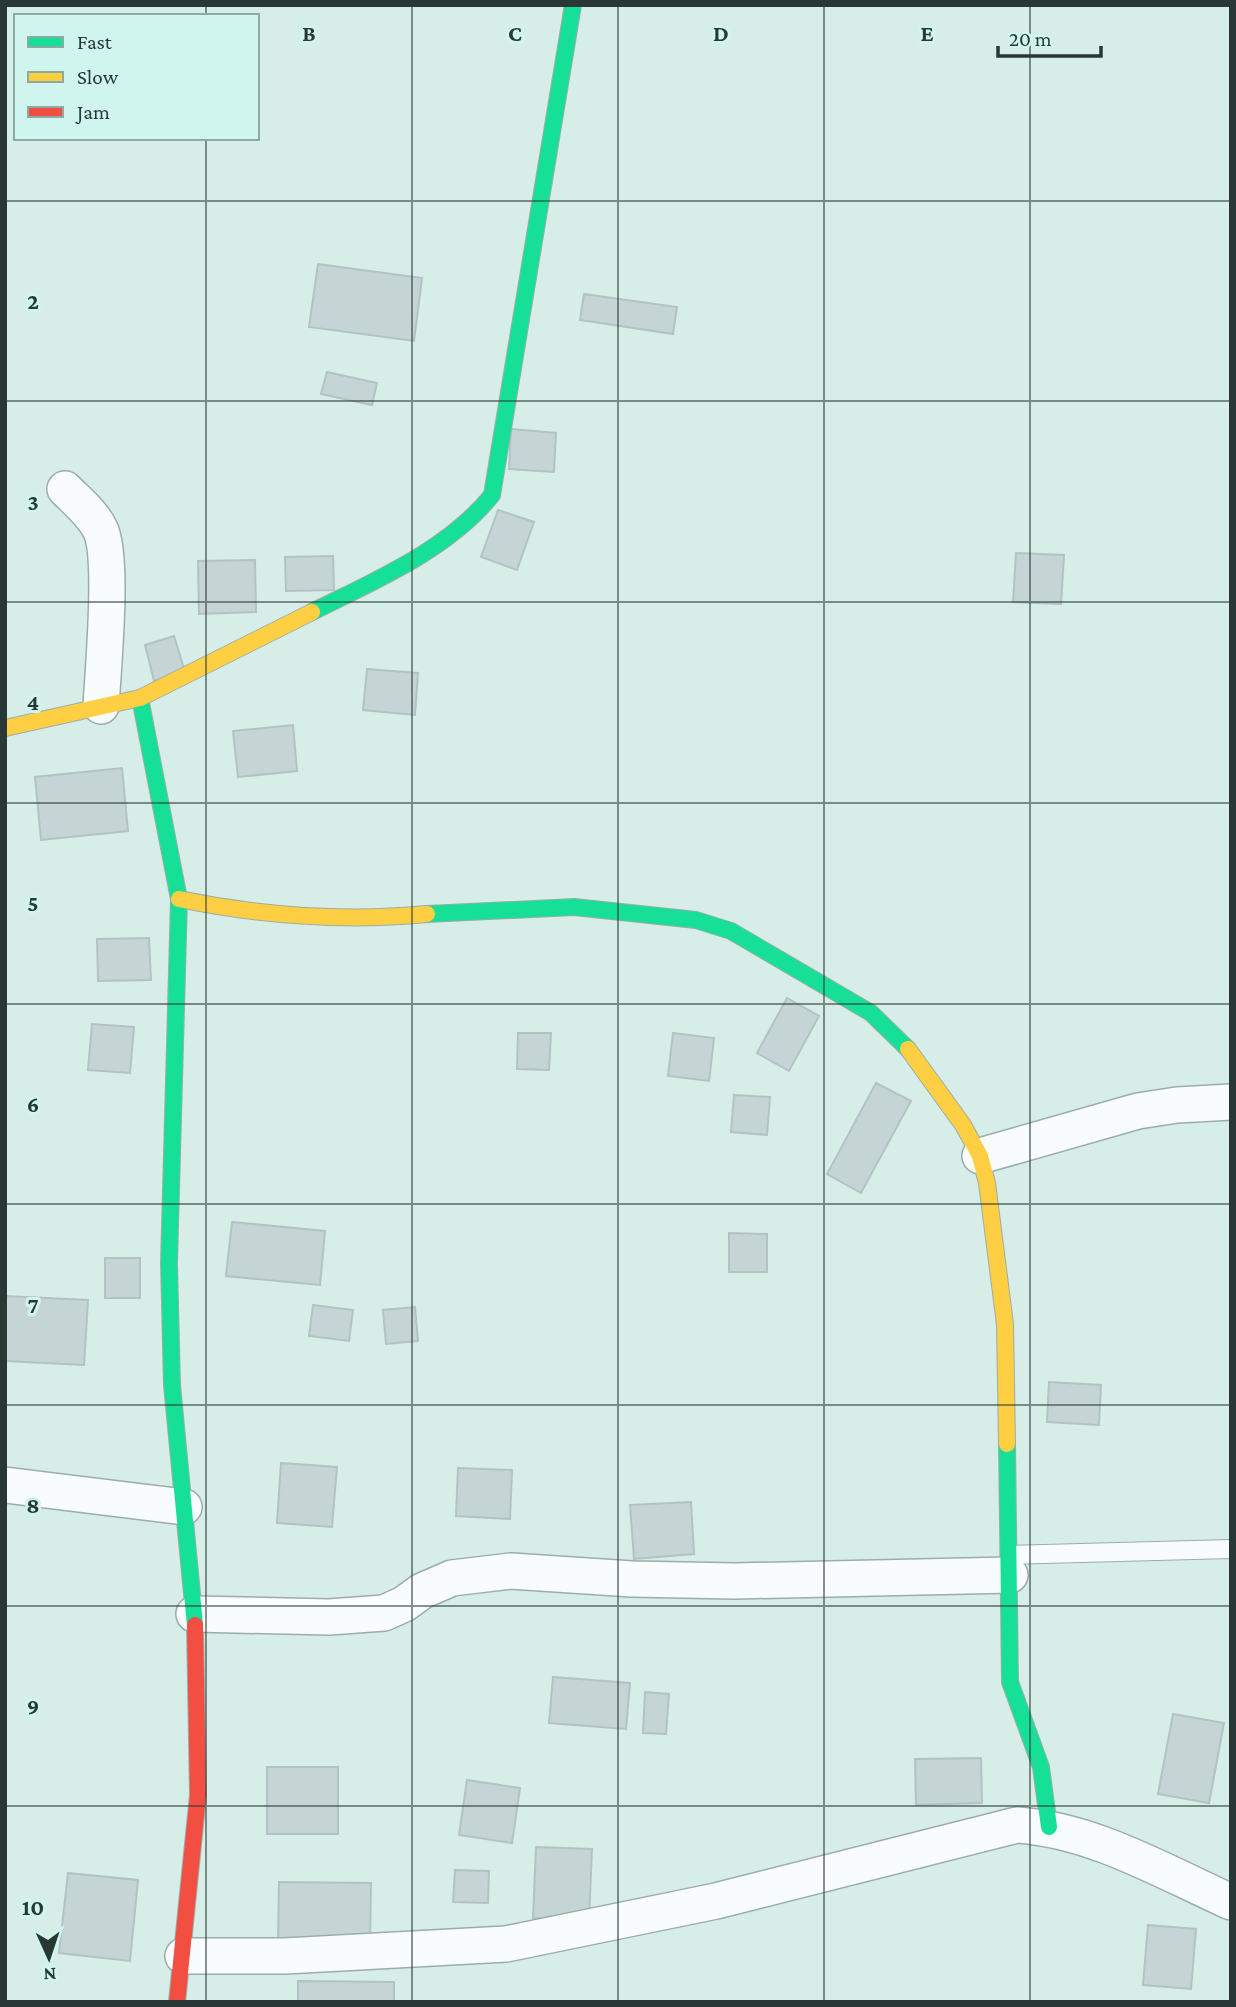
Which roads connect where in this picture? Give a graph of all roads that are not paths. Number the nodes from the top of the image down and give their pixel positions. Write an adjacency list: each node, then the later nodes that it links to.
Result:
1 (573, 5): 3 (street)
2 (65, 489): 4 (street)
3 (140, 698): 4 (street); 6 (street)
4 (101, 706): 5 (street)
5 (5, 728)
6 (179, 899): 8 (street); 10 (street)
7 (1231, 1102): 8 (street)
8 (980, 1156): 12 (street)
9 (5, 1485): 10 (street)
10 (184, 1507): 13 (street)
11 (1231, 1549): 12 (lane)
12 (1010, 1565): 13 (street); 14 (street)
13 (194, 1614): 16 (street)
14 (1049, 1827): 15 (street); 16 (street)
15 (1231, 1902)
16 (183, 1956): 17 (street)
17 (177, 2002)

